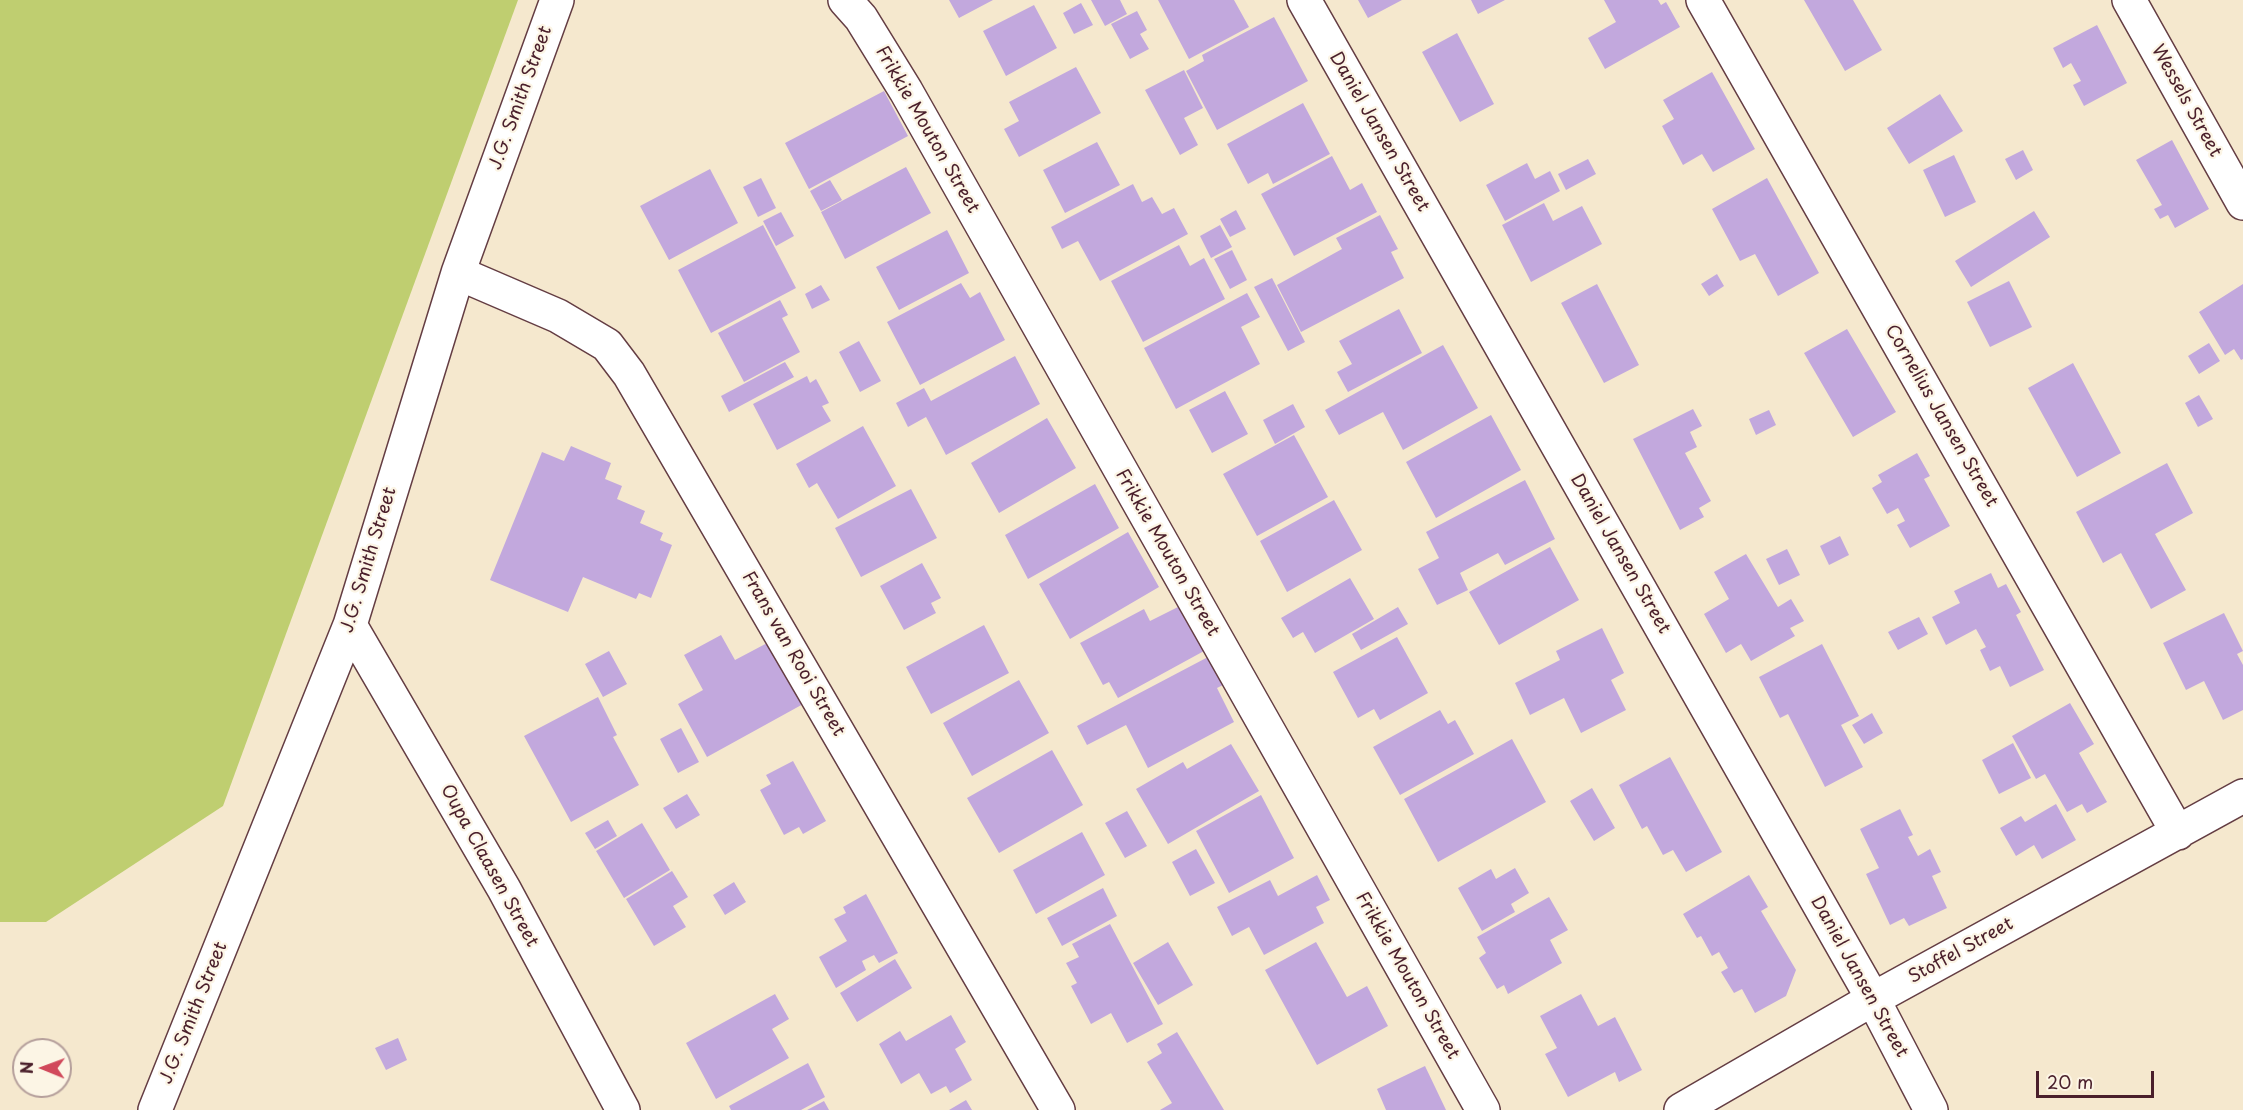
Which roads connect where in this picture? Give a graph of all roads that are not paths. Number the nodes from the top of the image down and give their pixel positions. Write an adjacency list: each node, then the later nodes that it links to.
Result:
1 (557, 0): 7 (street, J.G. Smith Street)
2 (845, 0): 15 (street, Frikkie Mouton Street)
3 (1304, 0): 11 (street, Daniel Jansen Street)
4 (1703, 0): 10 (street, Cornelius Jansen Street)
5 (2129, 0): 6 (street, Wessels Street)
6 (2243, 203)
7 (458, 273): 8 (street, J.G. Smith Street); 14 (street, Frans van Rooi Street)
8 (350, 625): 12 (street, J.G. Smith Street); 13 (street, Oupa Claasen Street)
9 (2243, 796): 10 (street, Stoffel Street)
10 (2178, 833): 11 (street, Stoffel Street)
11 (1873, 999): 16 (street, Stoffel Street); 17 (street, Daniel Jansen Street)
12 (155, 1110)
13 (623, 1110)
14 (1058, 1110)
15 (1483, 1110)
16 (1681, 1110)
17 (1931, 1110)

